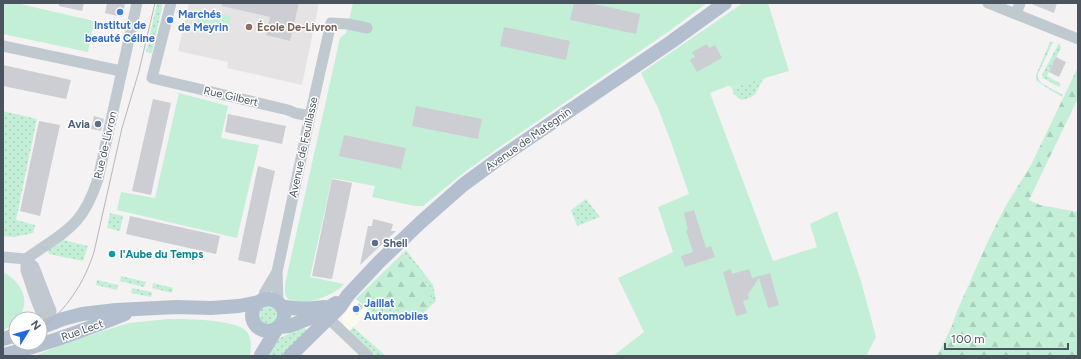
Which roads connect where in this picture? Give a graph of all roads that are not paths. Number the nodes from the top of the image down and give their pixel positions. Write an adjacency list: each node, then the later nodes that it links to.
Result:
1 (137, 3): 10 (street, Rue de-Livron)
2 (171, 3): 11 (street, Rue Gilbert)
3 (725, 3): 19 (main road, Avenue de Mategnin)
4 (988, 3): 6 (street)
5 (1020, 3): 6 (street)
6 (1016, 14): 8 (street)
7 (367, 28): 11 (street, Avenue de Feuillasse)
8 (1078, 39)
9 (3, 46): 10 (street)
10 (121, 71): 13 (street, Rue de-Livron)
11 (310, 116): 14 (street, Avenue de Feuillasse)
12 (3, 257): 13 (street)
13 (26, 259): 20 (street)
14 (277, 272): 15 (street, Avenue de Feuillasse); 16 (street, Avenue de Feuillasse)
15 (260, 301): 16 (main road); 17 (main road, Rue Lect); 22 (main road)
16 (280, 304): 19 (main road); 23 (main road)
17 (211, 308): 18 (main road, Rue Lect); 22 (main road, Rue Lect)
18 (137, 310): 21 (main road, Rue Lect); 24 (main road, Rue Lect)
19 (328, 312): 23 (main road, Avenue de Mategnin); 26 (main road, Avenue de Mategnin); 27 (street)
20 (48, 316)
21 (48, 326)
22 (256, 326): 23 (main road); 25 (main road)
23 (278, 329): 25 (main road)
24 (3, 354)
25 (261, 355)
26 (290, 356)
27 (368, 356)

